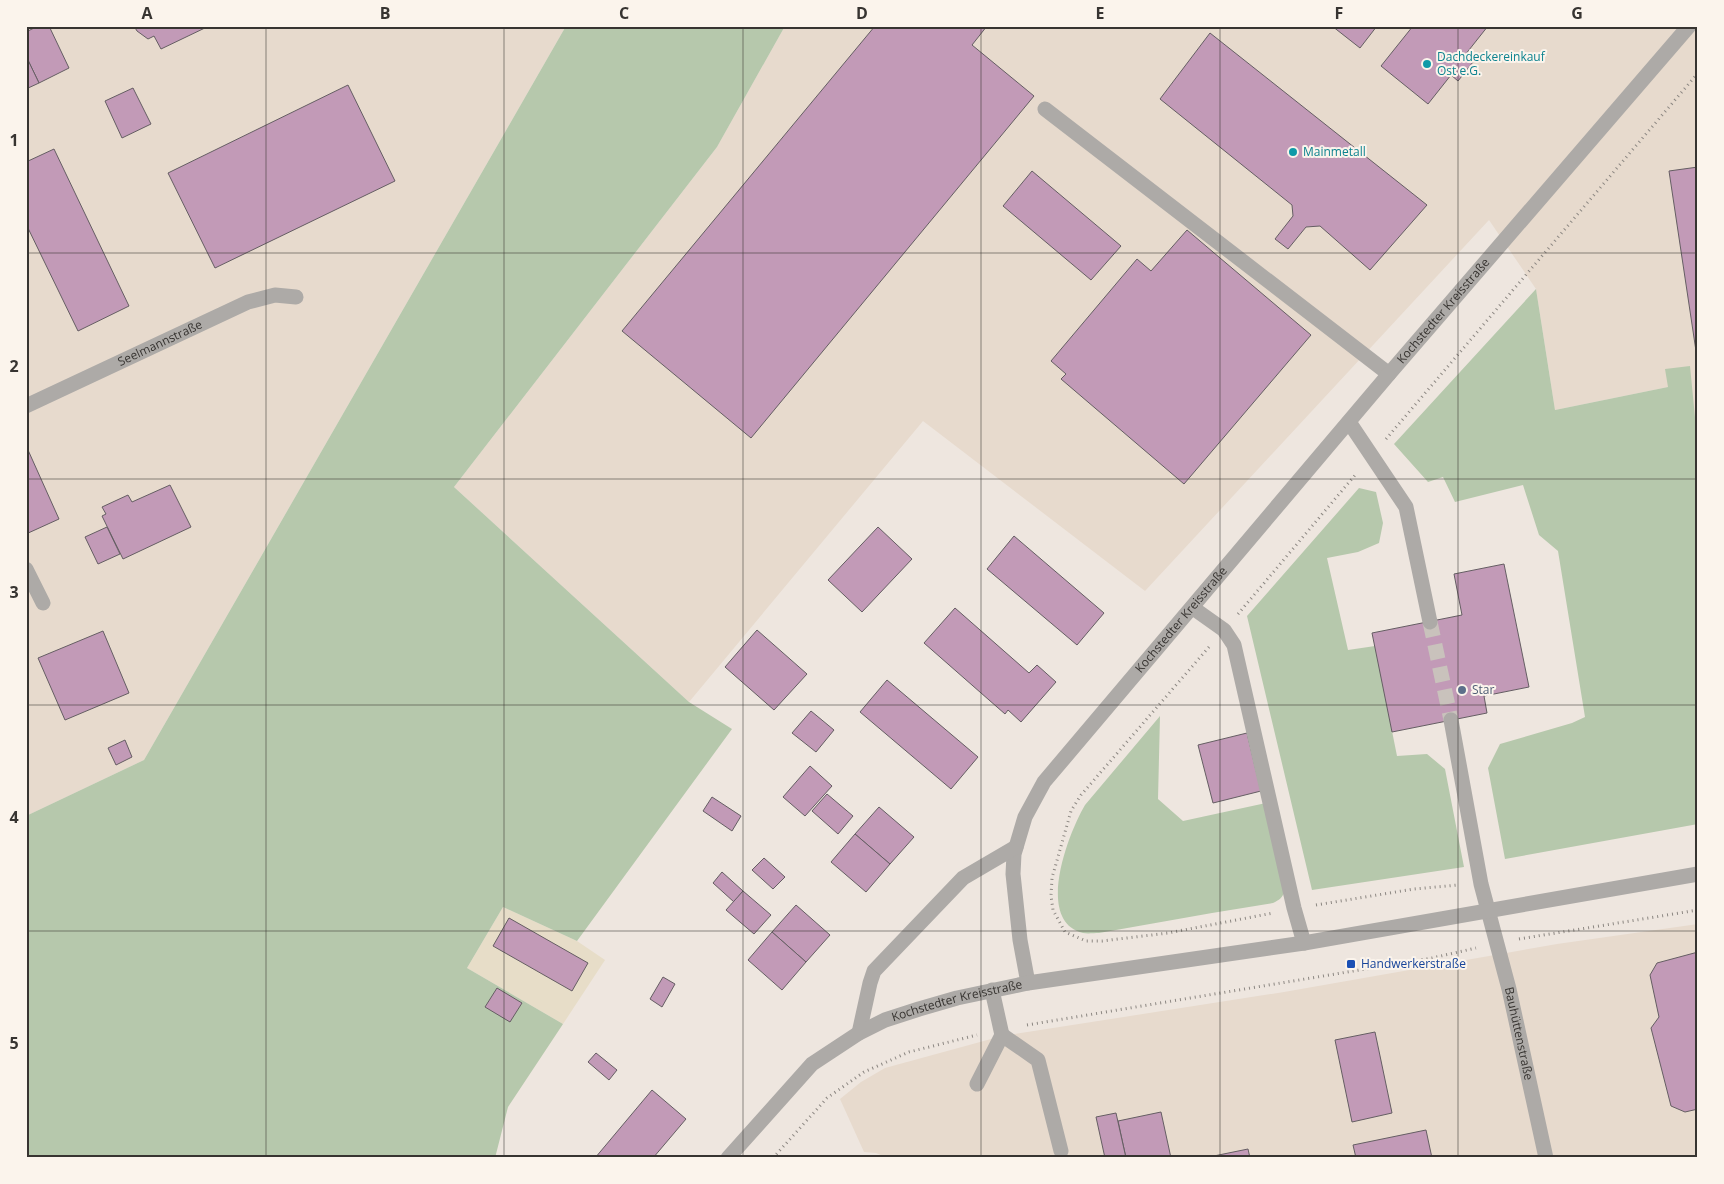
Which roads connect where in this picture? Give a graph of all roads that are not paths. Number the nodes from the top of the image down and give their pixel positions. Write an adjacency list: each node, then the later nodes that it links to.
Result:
1 (1689, 26): 4 (street, Kochstedter Kreisstraße)
2 (1045, 109): 4 (street)
3 (296, 297): 5 (street, Seelmannstraße)
4 (1389, 374): 6 (street, Kochstedter Kreisstraße)
5 (26, 406)
6 (1349, 422): 9 (street, Kochstedter Kreisstraße); 10 (street)
7 (26, 569): 8 (street)
8 (43, 603)
9 (1192, 608): 12 (street, Kochstedter Kreisstraße); 15 (street)
10 (1430, 622)
11 (1451, 720): 14 (street, Bauhüttenstraße)
12 (1016, 847): 16 (street, Kochstedter Kreisstraße); 19 (street)
13 (1698, 874): 14 (street)
14 (1488, 911): 15 (street); 23 (street, Bauhüttenstraße)
15 (1304, 943): 16 (street)
16 (1028, 983): 17 (street, Kochstedter Kreisstraße)
17 (992, 990): 18 (street); 19 (street, Kochstedter Kreisstraße)
18 (1001, 1032): 20 (street); 21 (street)
19 (859, 1033): 22 (street, Kochstedter Kreisstraße)
20 (977, 1084)
21 (1061, 1151)
22 (728, 1158)
23 (1546, 1158)

